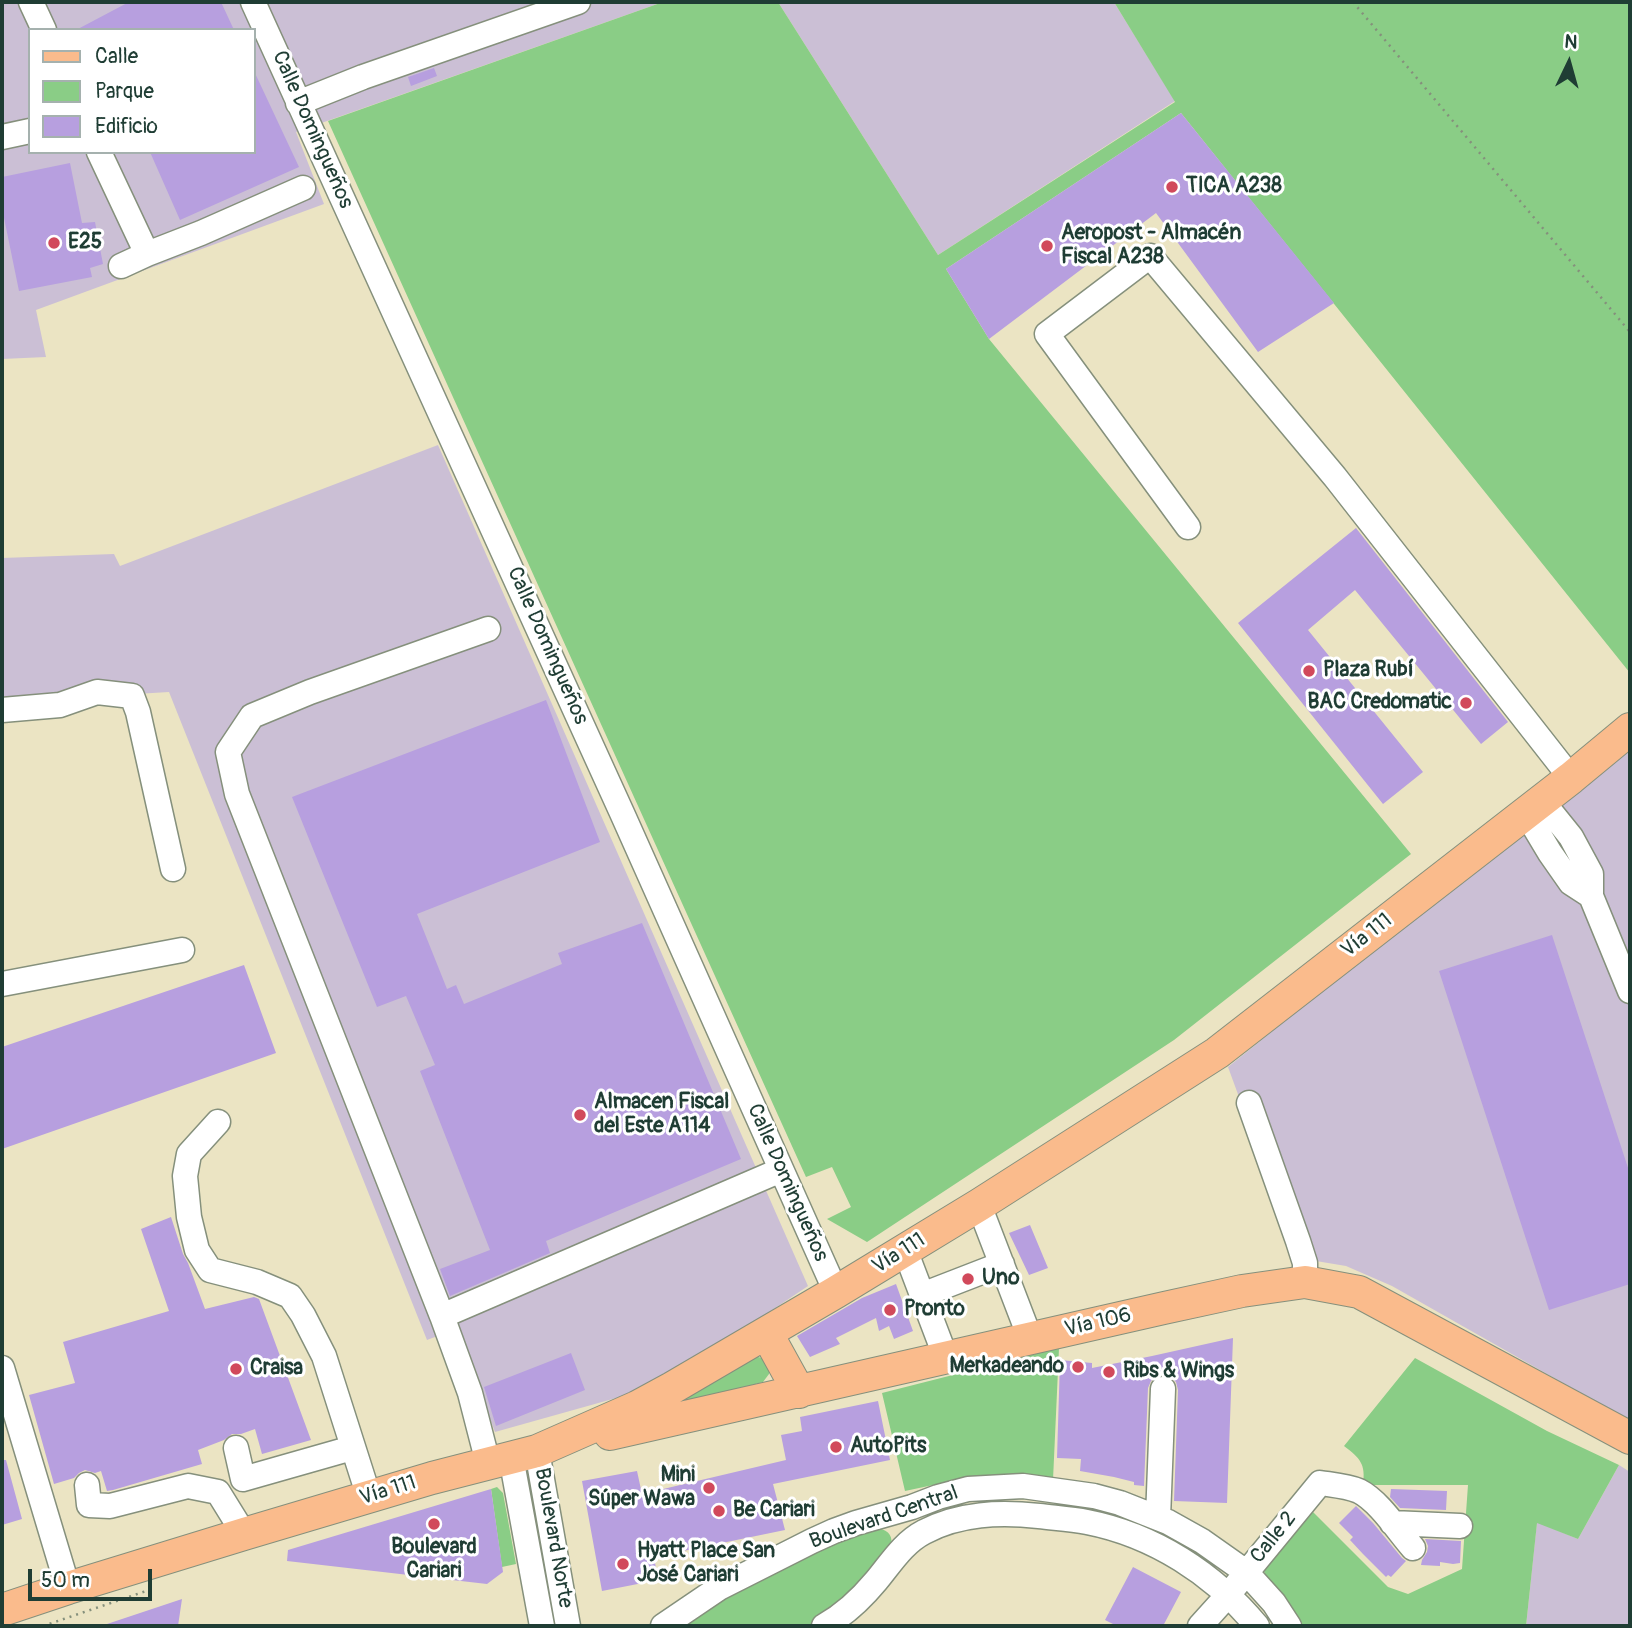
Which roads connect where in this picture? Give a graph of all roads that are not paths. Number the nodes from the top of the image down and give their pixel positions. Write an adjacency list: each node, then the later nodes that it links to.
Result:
1 (32, 2): 4 (street)
2 (253, 2): 5 (street, Calle Domingueños)
3 (578, 2): 5 (street)
4 (43, 28)
5 (299, 103): 24 (street, Calle Domingueños)
6 (28, 131): 7 (street)
7 (2, 137)
8 (100, 154): 10 (street)
9 (303, 188): 10 (street)
10 (147, 254): 11 (street)
11 (121, 266)
12 (1188, 527): 16 (street)
13 (488, 629): 31 (street)
14 (2, 710): 18 (street)
15 (1630, 729): 16 (main road, Vía 111)
16 (1571, 778): 17 (main road, Vía 111)
17 (1534, 807): 21 (street); 25 (main road, Vía 111)
18 (173, 869)
19 (183, 950): 20 (street)
20 (2, 984)
21 (1630, 991)
22 (1249, 1103): 28 (street)
23 (218, 1122): 40 (street)
24 (781, 1170): 29 (street, Calle Domingueños); 31 (street)
25 (979, 1205): 26 (main road, Vía 111); 27 (street)
26 (905, 1250): 29 (main road, Vía 111); 30 (street)
27 (1002, 1264): 30 (street); 33 (street)
28 (1305, 1282): 33 (main road, Vía 106); 38 (main road, Vía 106)
29 (836, 1292): 32 (main road, Vía 111)
30 (922, 1295): 34 (street)
31 (442, 1316): 41 (street)
32 (767, 1334): 37 (main road); 41 (main road, Vía 111)
33 (1030, 1338): 34 (main road, Vía 106)
34 (946, 1358): 37 (main road, Vía 106)
35 (2, 1368): 52 (street)
36 (1163, 1390): 45 (street)
37 (799, 1392): 41 (main road, Vía 106)
38 (1630, 1438)
39 (236, 1448): 40 (street)
40 (352, 1448): 43 (street)
41 (512, 1457): 43 (main road, Vía 111); 56 (street, Boulevard Norte); 57 (street, Boulevard Norte)
42 (87, 1485): 49 (street)
43 (369, 1497): 49 (main road, Vía 111)
44 (912, 1507): 45 (street, Boulevard Central); 48 (street); 58 (street, Boulevard Central)
45 (1158, 1518): 51 (street, Boulevard Central)
46 (1392, 1523): 47 (street); 50 (street); 51 (street, Calle 2)
47 (1460, 1526)
48 (924, 1532): 53 (street, Boulevard Central); 59 (street, Boulevard Central)
49 (244, 1534): 52 (main road, Vía 111)
50 (1413, 1548)
51 (1246, 1572): 53 (street, Calle 2); 62 (street, Boulevard Central)
52 (68, 1588): 54 (main road, Vía 111); 55 (main road, Vía 111)
53 (1228, 1595): 60 (street, Calle 2); 61 (street, Boulevard Central)
54 (2, 1610)
55 (2, 1624)
56 (542, 1626)
57 (568, 1626)
58 (663, 1626)
59 (824, 1626)
60 (1200, 1626)
61 (1257, 1626)
62 (1289, 1626)

